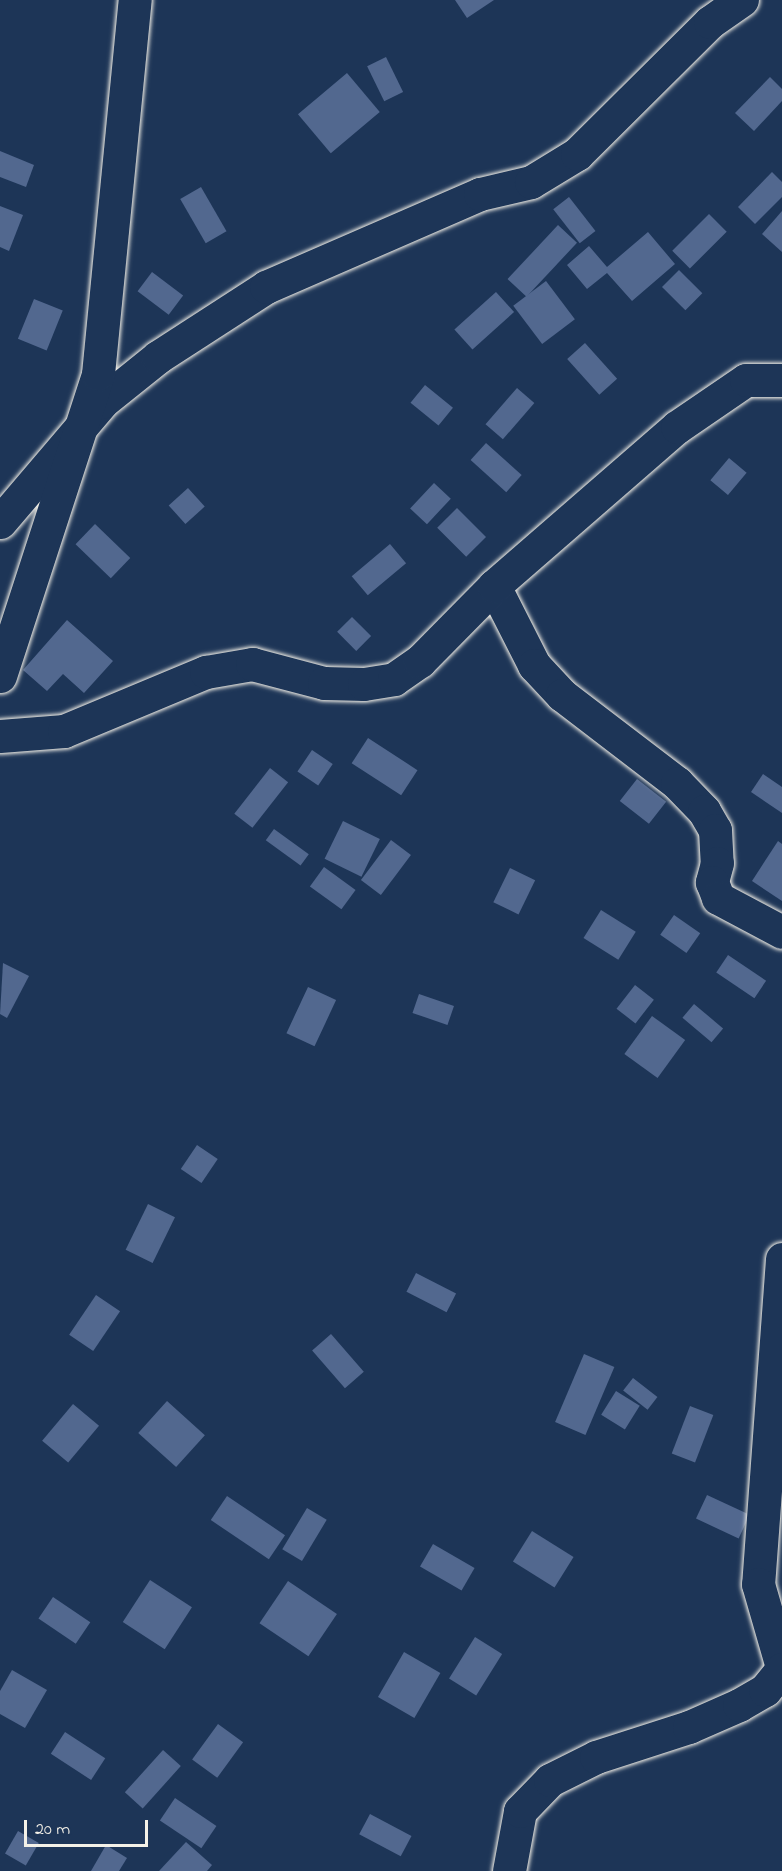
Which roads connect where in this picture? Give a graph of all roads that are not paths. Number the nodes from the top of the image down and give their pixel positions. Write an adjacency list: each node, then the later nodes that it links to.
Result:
1 (135, 0): 4 (street)
2 (742, 0): 4 (street)
3 (782, 380): 6 (street)
4 (77, 432): 5 (street); 7 (street)
5 (0, 522)
6 (494, 585): 8 (street); 9 (street)
7 (0, 676)
8 (0, 736)
9 (782, 932)
10 (782, 1259): 11 (street)
11 (782, 1668): 12 (street)
12 (509, 1871)

